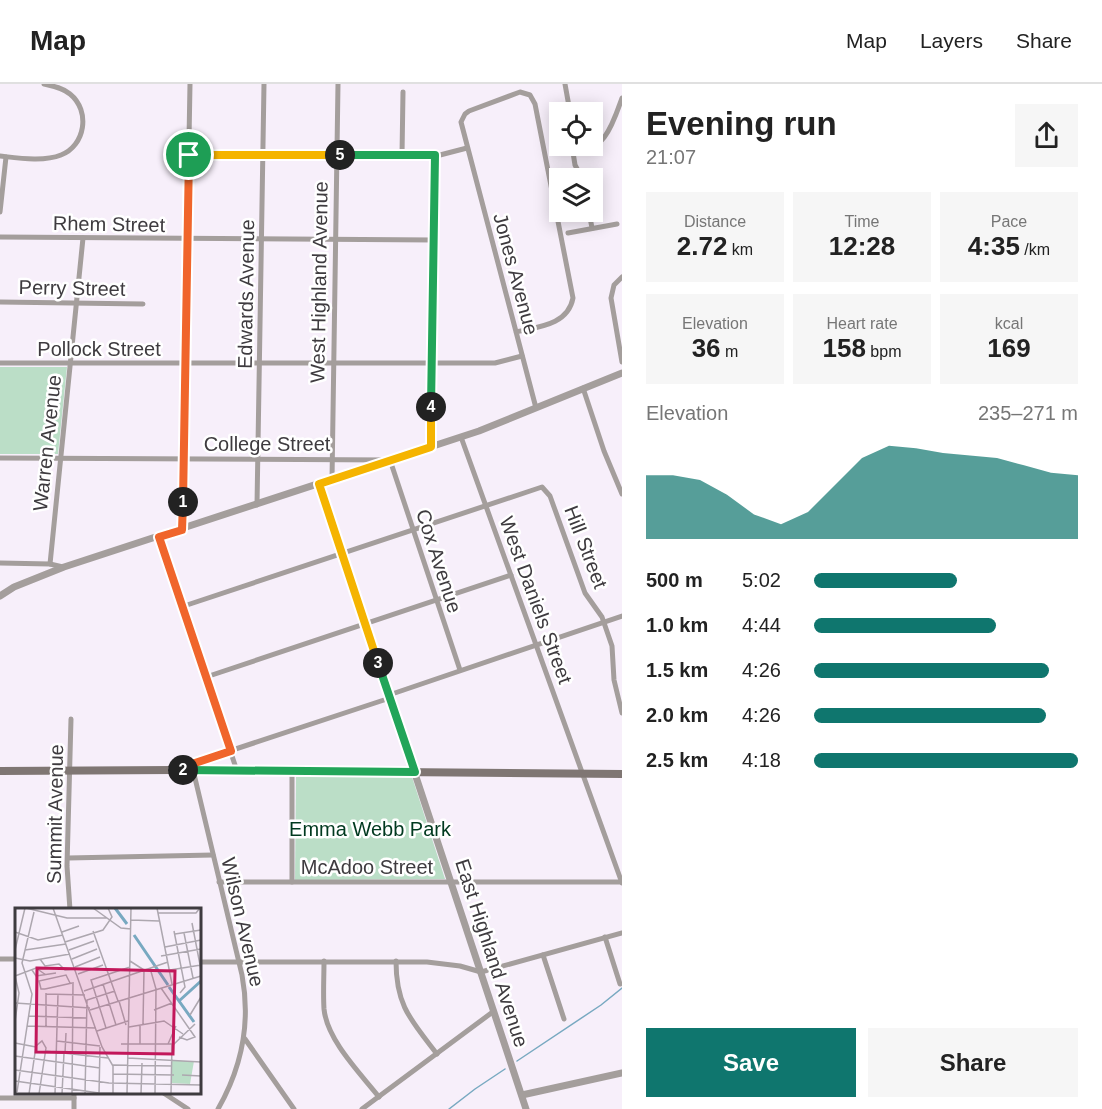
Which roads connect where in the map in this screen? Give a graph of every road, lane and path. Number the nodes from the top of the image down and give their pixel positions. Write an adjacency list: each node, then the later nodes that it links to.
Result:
1 (44, 84): 16 (street)
2 (190, 84): 11 (street)
3 (264, 84): 12 (street, Edwards Avenue)
4 (338, 84): 13 (street, West Highland Avenue)
5 (565, 84): 8 (street)
6 (403, 92): 14 (street)
7 (622, 98): 9 (street)
8 (568, 102)
9 (603, 139)
10 (467, 148): 15 (street); 32 (street, Jones Avenue); 32 (street, Jones Avenue)
11 (189, 155): 12 (street); 24 (street)
12 (263, 155): 13 (street); 25 (street, Edwards Avenue)
13 (337, 155): 14 (street); 26 (street, West Highland Avenue)
14 (402, 155): 15 (street)
15 (435, 155): 27 (street)
16 (3, 156): 17 (street)
17 (0, 212)
18 (591, 222): 20 (street)
19 (617, 224): 20 (street)
20 (592, 228): 21 (street)
21 (568, 233)
22 (0, 237): 23 (street, Rhem Street)
23 (83, 238): 24 (street, Rhem Street); 30 (street, Warren Avenue)
24 (188, 240): 25 (street, Rhem Street); 40 (street)
25 (262, 240): 26 (street, Rhem Street); 36 (street, Edwards Avenue)
26 (336, 240): 27 (street, Rhem Street); 37 (street, West Highland Avenue)
27 (434, 240): 38 (street)
28 (622, 277): 34 (street)
29 (0, 302): 30 (street, Perry Street)
30 (77, 303): 31 (street, Perry Street); 39 (street, Warren Avenue)
31 (143, 304)
32 (516, 332): 33 (street, Jones Avenue)
33 (522, 356): 38 (street, Pollock Street); 43 (street, Jones Avenue)
34 (622, 362)
35 (0, 363): 39 (street, Pollock Street)
36 (259, 363): 37 (street, Pollock Street); 40 (street, Pollock Street); 49 (street, Edwards Avenue)
37 (334, 363): 38 (street, Pollock Street); 50 (street, West Highland Avenue)
38 (432, 363): 45 (street)
39 (70, 364): 40 (street, Pollock Street); 47 (street, Warren Avenue)
40 (185, 364): 48 (street)
41 (622, 373): 42 (street)
42 (583, 388): 43 (street); 54 (street)
43 (536, 408): 44 (street)
44 (461, 436): 45 (street); 56 (street, West Daniels Street)
45 (431, 447): 51 (street)
46 (0, 458): 47 (street, College Street)
47 (61, 459): 48 (street, College Street); 62 (street, Warren Avenue)
48 (183, 459): 49 (street, College Street); 57 (street)
49 (258, 459): 50 (street, College Street); 55 (street, Edwards Avenue)
50 (332, 459): 51 (street, College Street); 52 (street, West Highland Avenue)
51 (390, 460): 52 (street); 58 (street, Cox Avenue)
52 (332, 480): 53 (street)
53 (319, 484): 55 (street); 60 (street)
54 (622, 494)
55 (257, 505): 57 (street)
56 (486, 506): 58 (street); 64 (street, West Daniels Street); 69 (street, Hill Street)
57 (182, 530): 59 (street)
58 (413, 530): 60 (street); 66 (street, Cox Avenue)
59 (159, 537): 63 (street); 67 (street)
60 (342, 553): 67 (street); 70 (street)
61 (0, 563): 62 (street)
62 (50, 564): 63 (street)
63 (64, 567): 65 (street)
64 (511, 575): 66 (street); 71 (street, West Daniels Street)
65 (0, 596)
66 (437, 600): 70 (street); 72 (street, Cox Avenue)
67 (184, 606): 73 (street)
68 (622, 616): 69 (street)
69 (604, 622): 71 (street); 75 (street, Hill Street)
70 (365, 624): 73 (street); 74 (street)
71 (537, 645): 72 (street); 85 (street, West Daniels Street)
72 (460, 670): 74 (street)
73 (206, 677): 77 (street)
74 (389, 696): 77 (street); 83 (street)
75 (622, 713)
76 (71, 719): 80 (street, Summit Avenue)
77 (231, 751): 78 (street); 81 (street)
78 (174, 770): 80 (main road); 81 (main road)
79 (0, 771): 80 (main road)
80 (70, 771): 88 (street, Summit Avenue)
81 (237, 771): 82 (main road)
82 (292, 771): 83 (main road); 90 (street)
83 (415, 772): 85 (main road); 91 (street, East Highland Avenue)
84 (194, 774): 87 (street, Wilson Avenue)
85 (583, 774): 86 (main road); 92 (street, West Daniels Street)
86 (622, 774)
87 (213, 855): 88 (street); 89 (street, Wilson Avenue)
88 (68, 858): 93 (street, Summit Avenue)
89 (219, 882): 90 (street, McAdoo Street); 100 (street, Wilson Avenue)
90 (292, 882): 91 (street, McAdoo Street)
91 (450, 882): 92 (street, McAdoo Street); 101 (street, East Highland Avenue)
92 (622, 882)
93 (70, 908)
94 (622, 933): 95 (street)
95 (604, 938): 96 (street); 102 (street)
96 (543, 955): 101 (street); 104 (street)
97 (324, 961): 98 (street); 100 (street); 111 (street)
98 (396, 961): 101 (street); 106 (street)
99 (201, 962): 100 (street)
100 (239, 962): 105 (street, Wilson Avenue)
101 (481, 972): 103 (street, East Highland Avenue)
102 (620, 984)
103 (494, 1011): 106 (street); 110 (street, East Highland Avenue)
104 (564, 1019)
105 (244, 1039): 115 (street, Wilson Avenue); 116 (street)
106 (437, 1054): 111 (street)
107 (622, 1073): 110 (street)
108 (165, 1094): 114 (street)
109 (74, 1095): 112 (street); 113 (street)
110 (522, 1095): 118 (street, East Highland Avenue)
111 (379, 1097): 117 (street)
112 (0, 1098)
113 (74, 1109)
114 (188, 1109)
115 (218, 1109)
116 (294, 1109)
117 (362, 1109)
118 (526, 1109)

